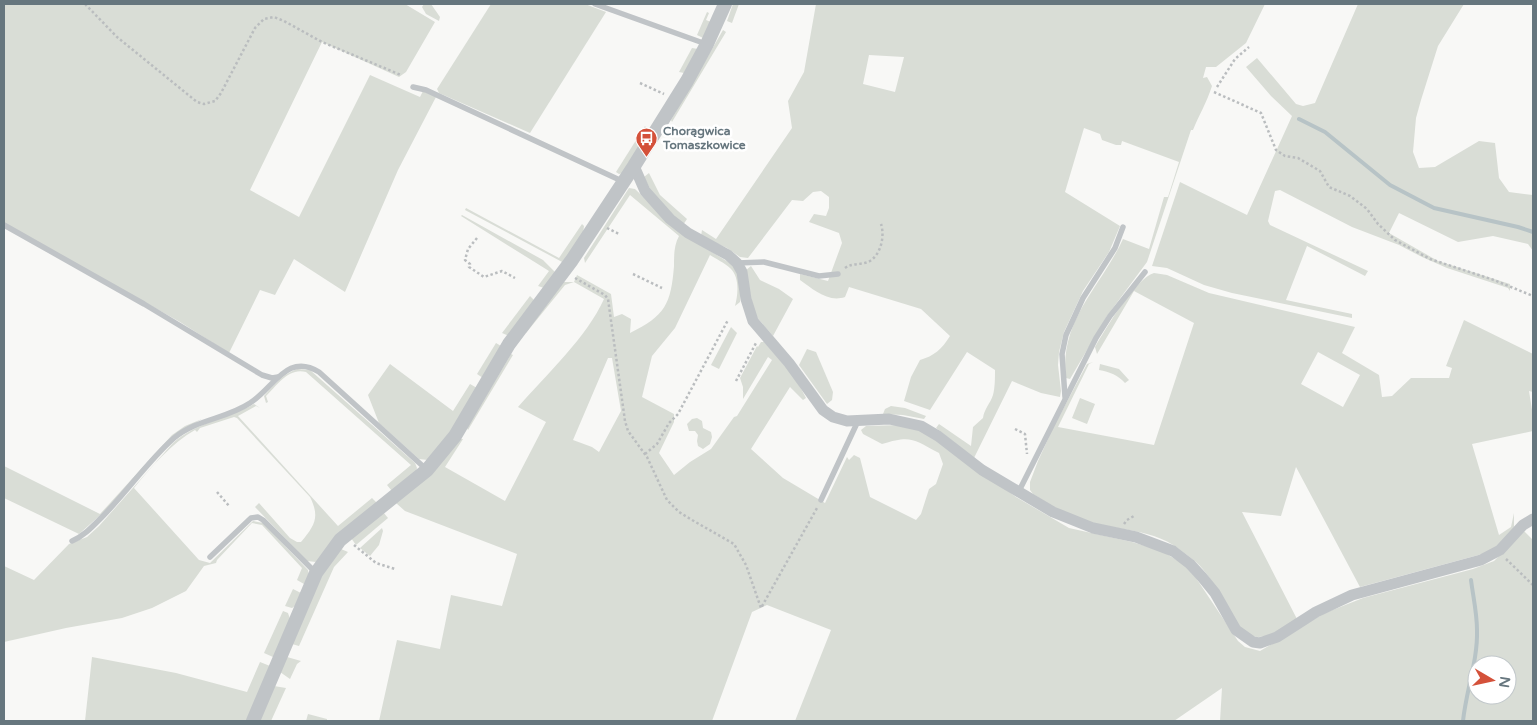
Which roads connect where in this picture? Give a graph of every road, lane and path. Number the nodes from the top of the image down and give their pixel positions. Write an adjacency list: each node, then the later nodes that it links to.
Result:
1 (85, 4): 6 (path)
2 (595, 4): 4 (lane)
3 (725, 4): 4 (street)
4 (707, 44): 12 (street)
5 (1249, 47): 9 (path)
6 (401, 75)
7 (640, 83): 11 (path)
8 (413, 87): 13 (lane)
9 (1217, 88)
10 (1214, 92): 27 (path)
11 (666, 95)
12 (634, 166): 13 (street); 20 (street)
13 (624, 182): 21 (street)
14 (881, 224): 24 (path)
15 (4, 225): 30 (lane)
16 (1123, 227): 32 (lane)
17 (608, 228): 18 (path)
18 (619, 234)
19 (477, 238): 25 (path)
20 (738, 263): 24 (lane); 33 (street)
21 (565, 270): 35 (path); 37 (street)
22 (1145, 272): 32 (lane)
23 (632, 274): 26 (path)
24 (838, 274)
25 (515, 278)
26 (662, 288)
27 (1533, 296)
28 (728, 320): 35 (path)
29 (755, 345): 31 (path)
30 (280, 376): 37 (lane); 43 (lane)
31 (736, 381)
32 (1065, 397): 38 (lane)
33 (858, 422): 38 (street); 40 (lane)
34 (1015, 429): 36 (path)
35 (645, 454): 40 (path)
36 (1027, 455)
37 (427, 470): 48 (street)
38 (1019, 491): 45 (street)
39 (217, 492): 41 (path)
40 (821, 500)
41 (230, 506)
42 (1533, 519): 45 (street)
43 (72, 541)
44 (355, 546): 47 (path)
45 (1500, 550): 49 (path)
46 (210, 557): 48 (lane)
47 (395, 569)
48 (316, 573): 50 (street)
49 (1533, 585)
50 (253, 721)

